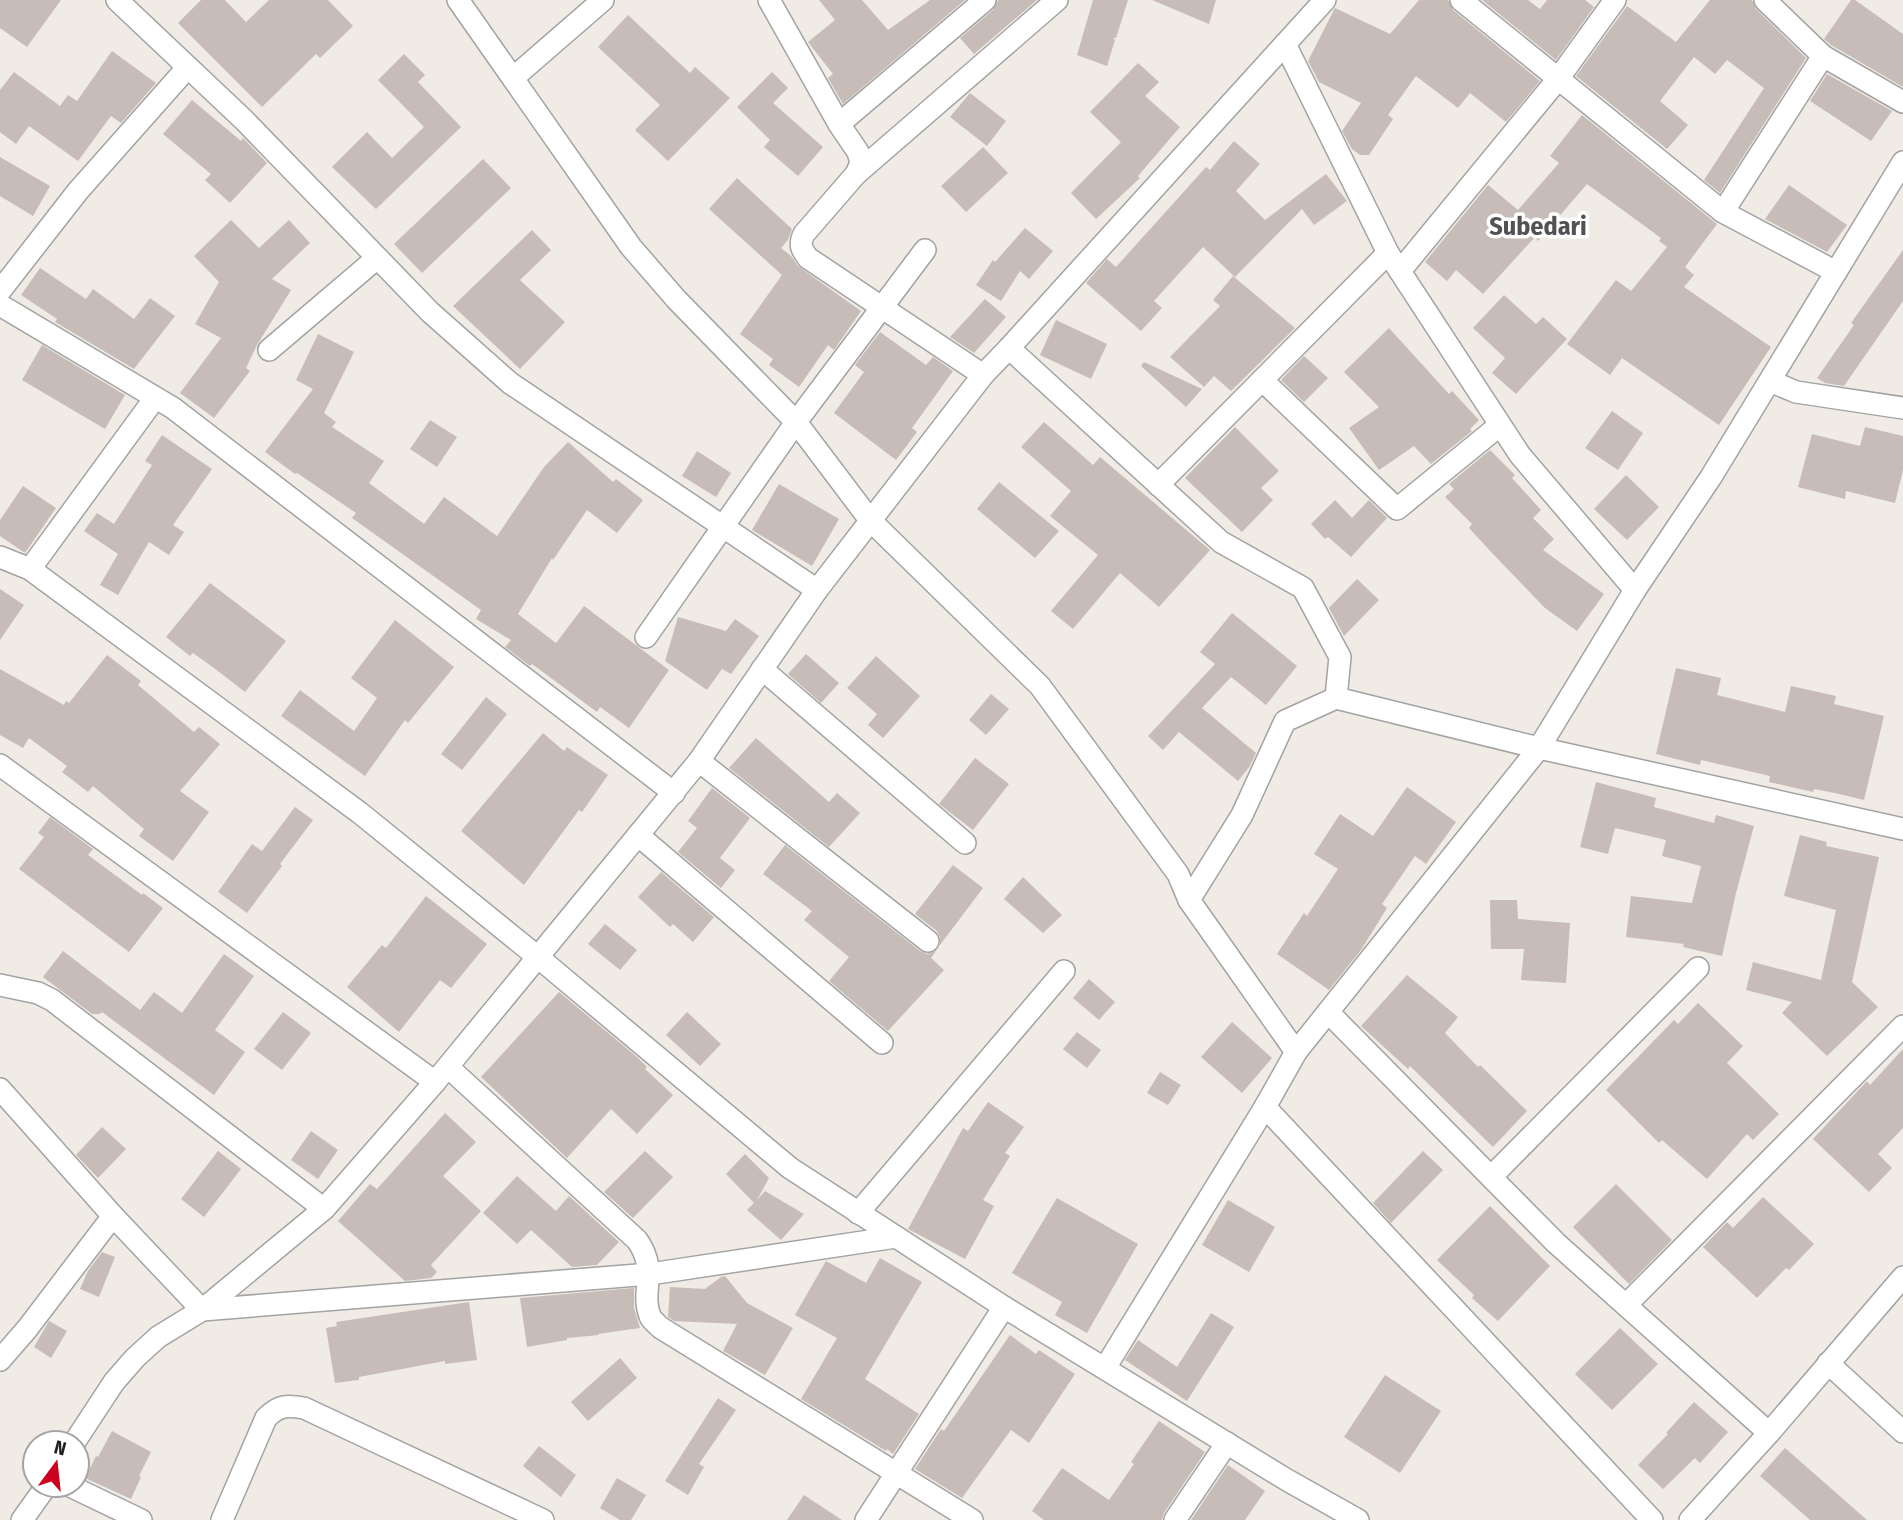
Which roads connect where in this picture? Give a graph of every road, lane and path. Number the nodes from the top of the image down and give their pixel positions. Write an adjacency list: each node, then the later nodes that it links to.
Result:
1 (117, 0): 13 (street)
2 (458, 0): 14 (street)
3 (603, 0): 14 (street)
4 (985, 0): 17 (street)
5 (1058, 0): 19 (street)
6 (1461, 0): 15 (street)
7 (1615, 0): 15 (street)
8 (1765, 0): 12 (street)
9 (775, 3): 17 (street)
10 (1314, 4): 11 (street)
11 (1285, 44): 23 (street); 28 (street)
12 (1823, 56): 16 (street); 20 (street)
13 (188, 67): 22 (street); 25 (street)
14 (513, 78): 35 (street)
15 (1558, 79): 20 (street); 23 (street)
16 (1903, 102)
17 (839, 124): 19 (street)
18 (1903, 162): 24 (street)
19 (856, 174): 27 (street)
20 (1723, 212): 24 (street)
21 (925, 250): 27 (street)
22 (377, 258): 29 (street); 39 (street)
23 (1394, 262): 31 (street); 36 (street)
24 (1836, 272): 32 (street)
25 (3, 283)
26 (0, 305): 33 (street)
27 (881, 309): 30 (street); 35 (street)
28 (1009, 348): 30 (street); 37 (street)
29 (269, 350)
30 (983, 375): 38 (street)
31 (1262, 380): 36 (street); 37 (street)
32 (1770, 381): 34 (street); 43 (street)
33 (155, 398): 41 (street); 50 (street)
34 (1903, 408)
35 (796, 422): 38 (street); 39 (street)
36 (1500, 425): 43 (street)
37 (1158, 485): 46 (street)
38 (870, 520): 42 (street); 54 (street)
39 (723, 527): 42 (street); 44 (street)
40 (0, 556): 41 (street)
41 (30, 569): 56 (street)
42 (817, 590): 45 (street)
43 (1634, 590): 47 (street)
44 (646, 637)
45 (762, 669): 48 (street); 53 (street)
46 (1336, 698): 47 (street); 54 (street)
47 (1539, 748): 51 (street); 60 (street)
48 (699, 761): 50 (street); 55 (street)
49 (0, 765): 64 (street)
50 (674, 793): 52 (street)
51 (1903, 828)
52 (638, 835): 56 (street); 62 (street)
53 (965, 843)
54 (1189, 900): 63 (street)
55 (928, 941)
56 (539, 958): 64 (street); 69 (street)
57 (1698, 968): 67 (street)
58 (1064, 971): 69 (street)
59 (0, 985): 68 (street)
60 (1328, 1012): 63 (street); 67 (street)
61 (1903, 1026): 74 (street)
62 (882, 1043)
63 (1296, 1052): 66 (street)
64 (442, 1074): 68 (street); 72 (street)
65 (0, 1089): 70 (street)
66 (1265, 1107): 79 (street); 95 (street)
67 (1491, 1177): 74 (street)
68 (324, 1209): 76 (street)
69 (858, 1213): 71 (street)
70 (113, 1216): 76 (street); 77 (street)
71 (896, 1237): 72 (street); 75 (street)
72 (650, 1274): 76 (street); 84 (street)
73 (1903, 1277): 78 (street)
74 (1626, 1305): 82 (street)
75 (1004, 1307): 79 (street); 84 (street)
76 (202, 1310): 80 (street)
77 (0, 1360)
78 (1828, 1363): 81 (street); 82 (street)
79 (1105, 1368): 83 (street)
80 (83, 1429)
81 (1903, 1432)
82 (1769, 1433): 96 (street)
83 (1227, 1443): 93 (street); 94 (street)
84 (898, 1474): 87 (street); 92 (street)
85 (91, 1496): 89 (street)
86 (37, 1499): 88 (street)
87 (967, 1519)
88 (22, 1520)
89 (141, 1520)
90 (222, 1520): 91 (street)
91 (543, 1520)
92 (866, 1520)
93 (1175, 1520)
94 (1358, 1520)
95 (1652, 1520)
96 (1690, 1520)

